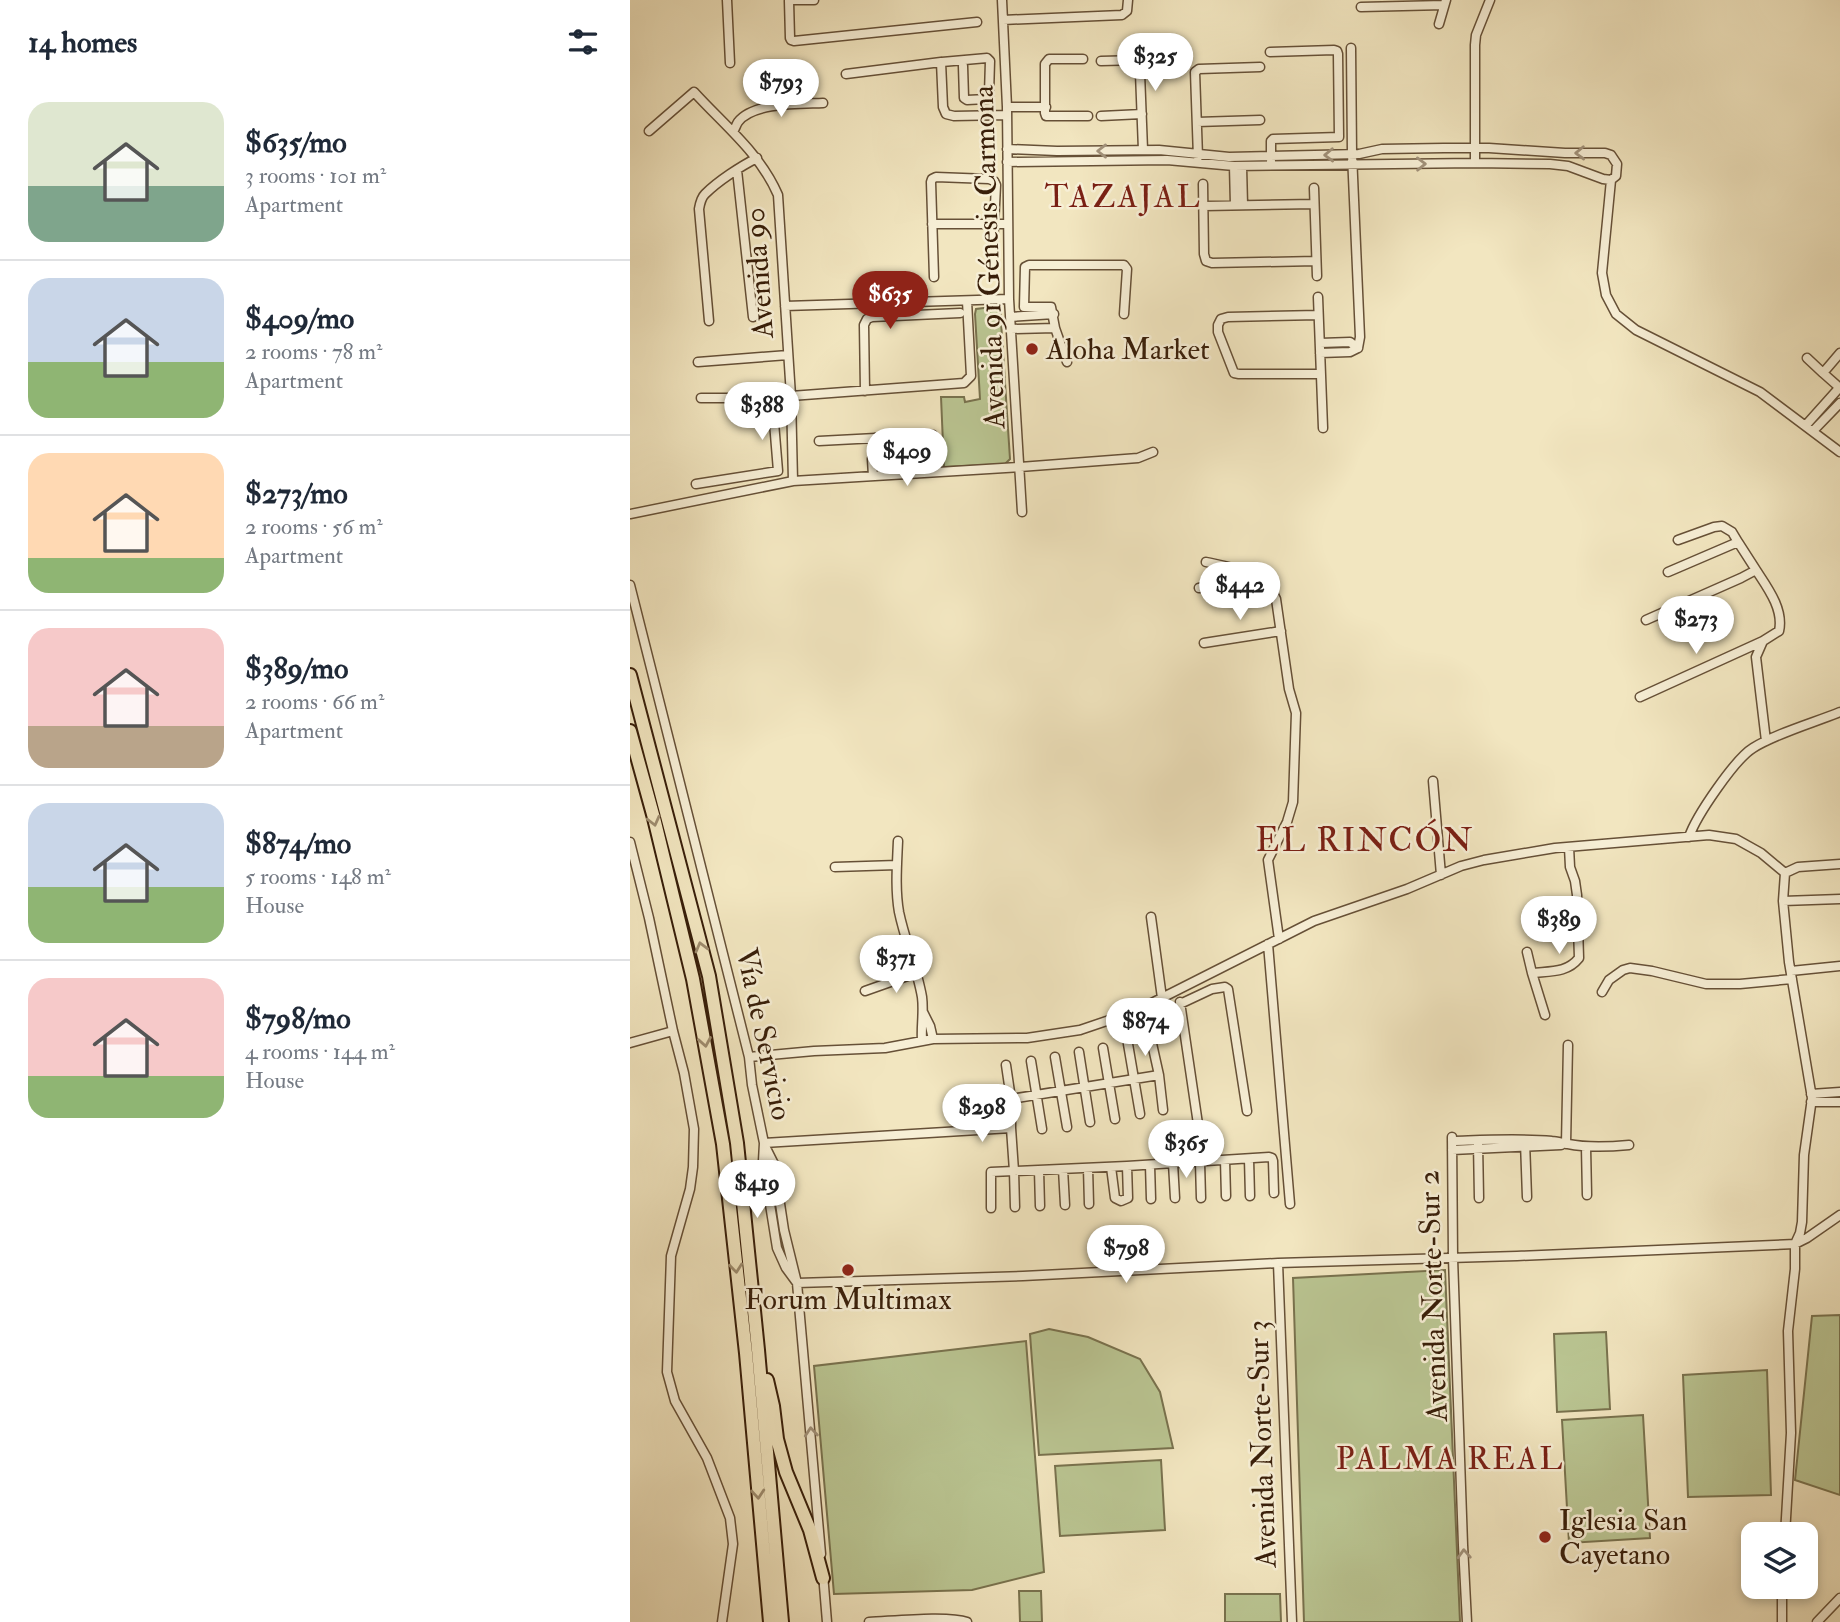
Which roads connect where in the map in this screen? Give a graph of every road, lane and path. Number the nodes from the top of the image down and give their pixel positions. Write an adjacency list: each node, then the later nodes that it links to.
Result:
1 (727, 0): 19 (street)
2 (789, 0): 3 (street); 10 (street)
3 (814, 0)
4 (1002, 0): 9 (street, Avenida 91 Génesis Carmona)
5 (1128, 0): 9 (street)
6 (1490, 0): 33 (street)
7 (1445, 3): 8 (street); 11 (street)
8 (1361, 7)
9 (1003, 20): 25 (street, Avenida 91 Génesis Carmona)
10 (976, 22)
11 (1439, 24)
12 (1139, 47): 16 (street)
13 (1351, 48): 36 (street)
14 (1269, 52): 39 (street)
15 (1083, 59): 24 (street)
16 (1140, 60): 17 (street); 26 (street)
17 (1101, 61)
18 (942, 62): 20 (street)
19 (730, 63)
20 (963, 66)
21 (1260, 67): 30 (street)
22 (846, 74): 25 (street)
23 (823, 103): 32 (street)
24 (1045, 107): 25 (street); 27 (street)
25 (1007, 111): 34 (street, Avenida 91 Génesis Carmona)
26 (1142, 114): 28 (street); 35 (street)
27 (1088, 116)
28 (1101, 116)
29 (1260, 120): 30 (street)
30 (1197, 122): 38 (street)
31 (649, 131): 32 (street, Avenida 90)
32 (733, 132): 37 (street, Avenida 90)
33 (1476, 148): 36 (street); 41 (street); 45 (street, one-way to 33)
34 (1007, 149): 35 (street, one-way to 34); 40 (street, Avenida 91 Génesis Carmona)
35 (1143, 150): 38 (street)
36 (1352, 154): 39 (street, one-way to 39); 42 (street)
37 (757, 158): 44 (street); 61 (street, Avenida 90)
38 (1198, 159): 39 (street); 40 (street); 43 (street)
39 (1272, 161): 42 (street); 43 (street)
40 (1007, 162): 53 (street, Avenida 91 Génesis Carmona)
41 (1475, 163): 42 (street, one-way to 41); 45 (street)
42 (1353, 165): 72 (street)
43 (1238, 167): 49 (street)
44 (737, 170): 66 (street); 68 (street)
45 (1611, 180): 87 (street)
46 (1203, 184): 50 (street)
47 (1314, 188): 48 (street)
48 (1314, 204): 49 (street); 54 (street)
49 (1239, 205): 50 (street)
50 (1204, 206): 54 (street)
51 (993, 223): 52 (street); 52 (street); 53 (street); 55 (street)
52 (932, 224): 57 (street)
53 (1008, 224): 59 (street, Avenida 91 Génesis Carmona)
54 (1316, 261): 56 (street)
55 (992, 265)
56 (1317, 275)
57 (934, 277)
58 (1318, 297): 65 (street)
59 (1009, 299): 60 (street); 67 (street, Avenida 91 Génesis Carmona)
60 (967, 301): 61 (street); 82 (street)
61 (785, 306): 75 (street, Avenida 90)
62 (960, 313): 82 (street)
63 (1054, 314): 64 (street); 67 (street); 69 (street)
64 (1124, 314)
65 (1318, 315): 71 (street); 80 (street)
66 (753, 317)
67 (1010, 317): 70 (street, Avenida 91 Génesis Carmona)
68 (709, 321)
69 (1055, 327): 70 (street); 78 (street)
70 (1011, 329): 93 (street, Avenida 91 Génesis Carmona)
71 (1320, 343): 72 (street); 73 (street)
72 (1358, 348): 73 (street)
73 (1320, 353): 80 (street)
74 (1840, 353): 79 (street)
75 (788, 355): 77 (street); 83 (street, Avenida 90)
76 (1807, 358): 79 (street)
77 (698, 362)
78 (1067, 362)
79 (1823, 373): 81 (street)
80 (1320, 374): 86 (street)
81 (1840, 387): 87 (street)
82 (865, 391): 83 (street)
83 (791, 396): 96 (street, Avenida 90)
84 (701, 398): 94 (street)
85 (1840, 403): 87 (street)
86 (1323, 428)
87 (1810, 428): 92 (street)
88 (933, 435): 89 (street)
89 (875, 438): 90 (street); 95 (street)
90 (819, 441)
91 (1153, 452): 93 (street)
92 (1840, 452)
93 (1020, 467): 95 (street); 99 (street, Avenida 91 Génesis Carmona)
94 (771, 472): 97 (street); 98 (street)
95 (877, 475): 96 (street)
96 (793, 481): 98 (street)
97 (696, 484)
98 (773, 486): 100 (street)
99 (1022, 512)
100 (630, 514)
101 (1678, 540): 102 (street)
102 (1738, 542): 104 (street); 105 (street)
103 (1206, 562): 106 (street)
104 (1756, 570): 109 (street); 111 (street)
105 (1668, 572)
106 (1256, 576): 108 (street); 110 (street)
107 (630, 585): 156 (street, Vía de Servicio)
108 (1199, 588)
109 (1646, 620)
110 (1281, 631): 112 (street); 133 (street)
111 (1763, 641): 113 (street); 114 (street)
112 (1204, 643)
113 (1738, 652): 114 (street); 116 (street)
114 (1756, 659): 119 (street)
115 (630, 674): 218 (highway, one-way to 115)
116 (1640, 697)
117 (1840, 712): 119 (street)
118 (630, 731): 224 (highway, one-way to 224)
119 (1766, 741): 121 (street)
120 (1433, 781): 129 (street)
121 (1689, 836): 124 (street); 128 (street)
122 (898, 841): 126 (street)
123 (630, 842): 147 (street)
124 (1569, 847): 129 (street); 138 (street)
125 (1840, 864): 128 (street)
126 (897, 865): 127 (street); 137 (street)
127 (835, 867)
128 (1785, 873): 131 (street)
129 (1441, 875): 133 (street)
130 (1840, 899): 131 (street)
131 (1783, 901): 139 (street)
132 (1150, 917): 143 (street)
133 (1279, 939): 134 (street)
134 (1268, 944): 140 (street); 205 (street)
135 (1527, 952): 138 (street)
136 (1840, 967): 139 (street)
137 (916, 972): 141 (street); 145 (street)
138 (1532, 973): 146 (street)
139 (1791, 975): 142 (street); 167 (street)
140 (1177, 990): 143 (street); 144 (street)
141 (865, 991)
142 (1602, 992)
143 (1162, 998): 148 (street)
144 (1180, 1004): 171 (street); 175 (street)
145 (923, 1012): 148 (street); 149 (street)
146 (1545, 1015)
147 (673, 1031): 151 (street); 223 (street)
148 (933, 1039): 149 (street)
149 (922, 1040): 156 (street)
150 (1151, 1040): 160 (street)
151 (630, 1043)
152 (1128, 1044): 161 (street)
153 (1568, 1045): 182 (street)
154 (1103, 1048): 162 (street)
155 (1079, 1052): 163 (street)
156 (749, 1057): 179 (street, Vía de Servicio)
157 (1055, 1057): 164 (street)
158 (1031, 1061): 166 (street)
159 (1006, 1065): 168 (street)
160 (1159, 1075): 161 (street); 170 (street)
161 (1135, 1079): 162 (street); 172 (street)
162 (1110, 1083): 163 (street); 173 (street)
163 (1085, 1088): 164 (street); 174 (street)
164 (1061, 1092): 166 (street); 176 (street)
165 (1840, 1092): 167 (street)
166 (1037, 1096): 168 (street); 178 (street)
167 (1811, 1098): 169 (street); 214 (street)
168 (1011, 1100): 177 (street)
169 (1840, 1102)
170 (1163, 1110)
171 (1247, 1111)
172 (1140, 1114)
173 (1115, 1119)
174 (1090, 1122)
175 (1198, 1124)
176 (1067, 1127)
177 (1011, 1128): 179 (street); 195 (street)
178 (1042, 1129)
179 (764, 1143): 212 (street, Vía de Servicio); 213 (street)
180 (1525, 1143): 181 (street); 182 (street); 200 (street)
181 (1478, 1144): 203 (street); 215 (street, Avenida Norte-Sur 2)
182 (1566, 1144): 184 (street)
183 (1629, 1145): 184 (street)
184 (1586, 1147): 197 (street)
185 (1248, 1158): 186 (street); 196 (street); 199 (street)
186 (1224, 1160): 187 (street); 198 (street)
187 (1200, 1162): 188 (street); 202 (street)
188 (1173, 1163): 189 (street); 201 (street)
189 (1150, 1165): 190 (street); 204 (street)
190 (1127, 1166): 191 (street); 191 (street)
191 (1111, 1167): 193 (street)
192 (1063, 1168): 193 (street); 194 (street); 207 (street)
193 (1088, 1168): 206 (street)
194 (1039, 1170): 195 (street); 208 (street)
195 (1014, 1171): 209 (street); 210 (street)
196 (1275, 1192)
197 (1587, 1195)
198 (1226, 1196)
199 (1250, 1196)
200 (1527, 1197)
201 (1175, 1198)
202 (1201, 1198)
203 (1479, 1198)
204 (1151, 1199)
205 (1290, 1203)
206 (1089, 1204)
207 (1065, 1205)
208 (1040, 1206)
209 (1015, 1207)
210 (991, 1208)
211 (1840, 1214): 214 (street)
212 (773, 1227): 213 (street); 217 (street, Vía de Servicio)
213 (784, 1230): 217 (street)
214 (1795, 1244): 215 (street); 219 (street)
215 (1453, 1258): 216 (street); 230 (street, Avenida Norte-Sur 2, one-way to 215)
216 (1278, 1263): 217 (street); 229 (street, Avenida Norte-Sur 3)
217 (797, 1283): 220 (street, Vía de Servicio, one-way to 217)
218 (757, 1345): 220 (highway); 225 (highway)
219 (1785, 1522)
220 (823, 1578): 226 (street, Vía de Servicio)
221 (1840, 1598): 232 (street)
222 (1782, 1599): 231 (street)
223 (722, 1622)
224 (770, 1622)
225 (782, 1622)
226 (827, 1622)
227 (869, 1622): 228 (street)
228 (967, 1622)
229 (1292, 1622)
230 (1467, 1622)
231 (1782, 1622)
232 (1817, 1622)

